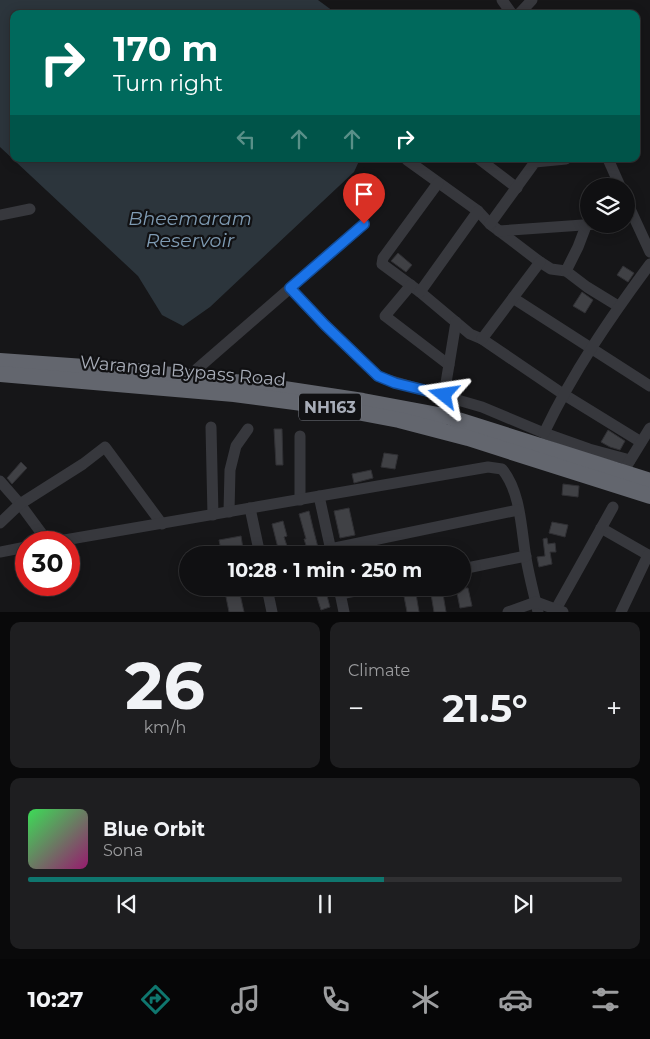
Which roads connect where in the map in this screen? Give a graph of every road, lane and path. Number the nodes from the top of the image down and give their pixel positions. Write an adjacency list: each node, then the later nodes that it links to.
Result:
1 (532, 0): 2 (street)
2 (523, 10)
3 (410, 162): 8 (street)
4 (483, 162): 9 (street)
5 (535, 162): 9 (street)
6 (609, 162): 7 (street)
7 (616, 178)
8 (438, 183): 11 (street); 23 (street)
9 (517, 188): 16 (street)
10 (30, 209): 12 (street)
11 (478, 211): 16 (street); 23 (street)
12 (0, 215)
13 (364, 224): 22 (street)
14 (580, 225): 16 (street)
15 (635, 225): 18 (street)
16 (494, 227): 19 (street)
17 (587, 233): 21 (street)
18 (649, 244)
19 (540, 262): 21 (street); 24 (street)
20 (650, 264): 25 (street)
21 (566, 271): 25 (street)
22 (290, 288): 31 (street); 35 (street)
23 (415, 289): 26 (street); 30 (street)
24 (513, 298): 27 (street); 28 (street)
25 (618, 306): 28 (street)
26 (456, 322): 27 (street); 30 (street)
27 (482, 340): 34 (street)
28 (592, 347): 33 (street); 34 (street)
29 (0, 361): 42 (highway, Warangal Bypass Road / NH163)
30 (449, 365): 35 (street)
31 (197, 369)
32 (0, 374): 46 (highway, Warangal Bypass Road / NH163)
33 (650, 386)
34 (563, 394): 39 (street); 41 (street)
35 (444, 395): 39 (street)
36 (211, 427): 53 (street)
37 (650, 428): 41 (street)
38 (248, 429): 52 (street)
39 (544, 433): 42 (street)
40 (300, 436): 47 (street)
41 (641, 442): 42 (street)
42 (627, 466): 44 (highway, Warangal Bypass Road / NH163)
43 (0, 481): 48 (street)
44 (650, 481)
45 (319, 496): 47 (street); 51 (street); 60 (street)
46 (650, 496)
47 (300, 500): 50 (street)
48 (20, 504): 54 (street); 55 (street); 57 (street)
49 (614, 507): 56 (street)
50 (250, 508): 52 (street); 59 (street)
51 (518, 510): 61 (street); 64 (street)
52 (229, 512): 53 (street)
53 (213, 515): 55 (street)
54 (0, 523)
55 (162, 524): 58 (street)
56 (601, 528): 65 (street); 70 (street)
57 (40, 531)
58 (80, 538)
59 (258, 546)
60 (330, 546)
61 (358, 546)
62 (15, 549): 63 (street)
63 (0, 552)
64 (526, 556): 66 (street); 69 (street)
65 (649, 556): 74 (street)
66 (471, 567)
67 (269, 596): 71 (street)
68 (340, 596): 72 (street)
69 (537, 607): 70 (street); 73 (street)
70 (559, 610)
71 (272, 612)
72 (344, 612)
73 (508, 612)
74 (621, 612)

